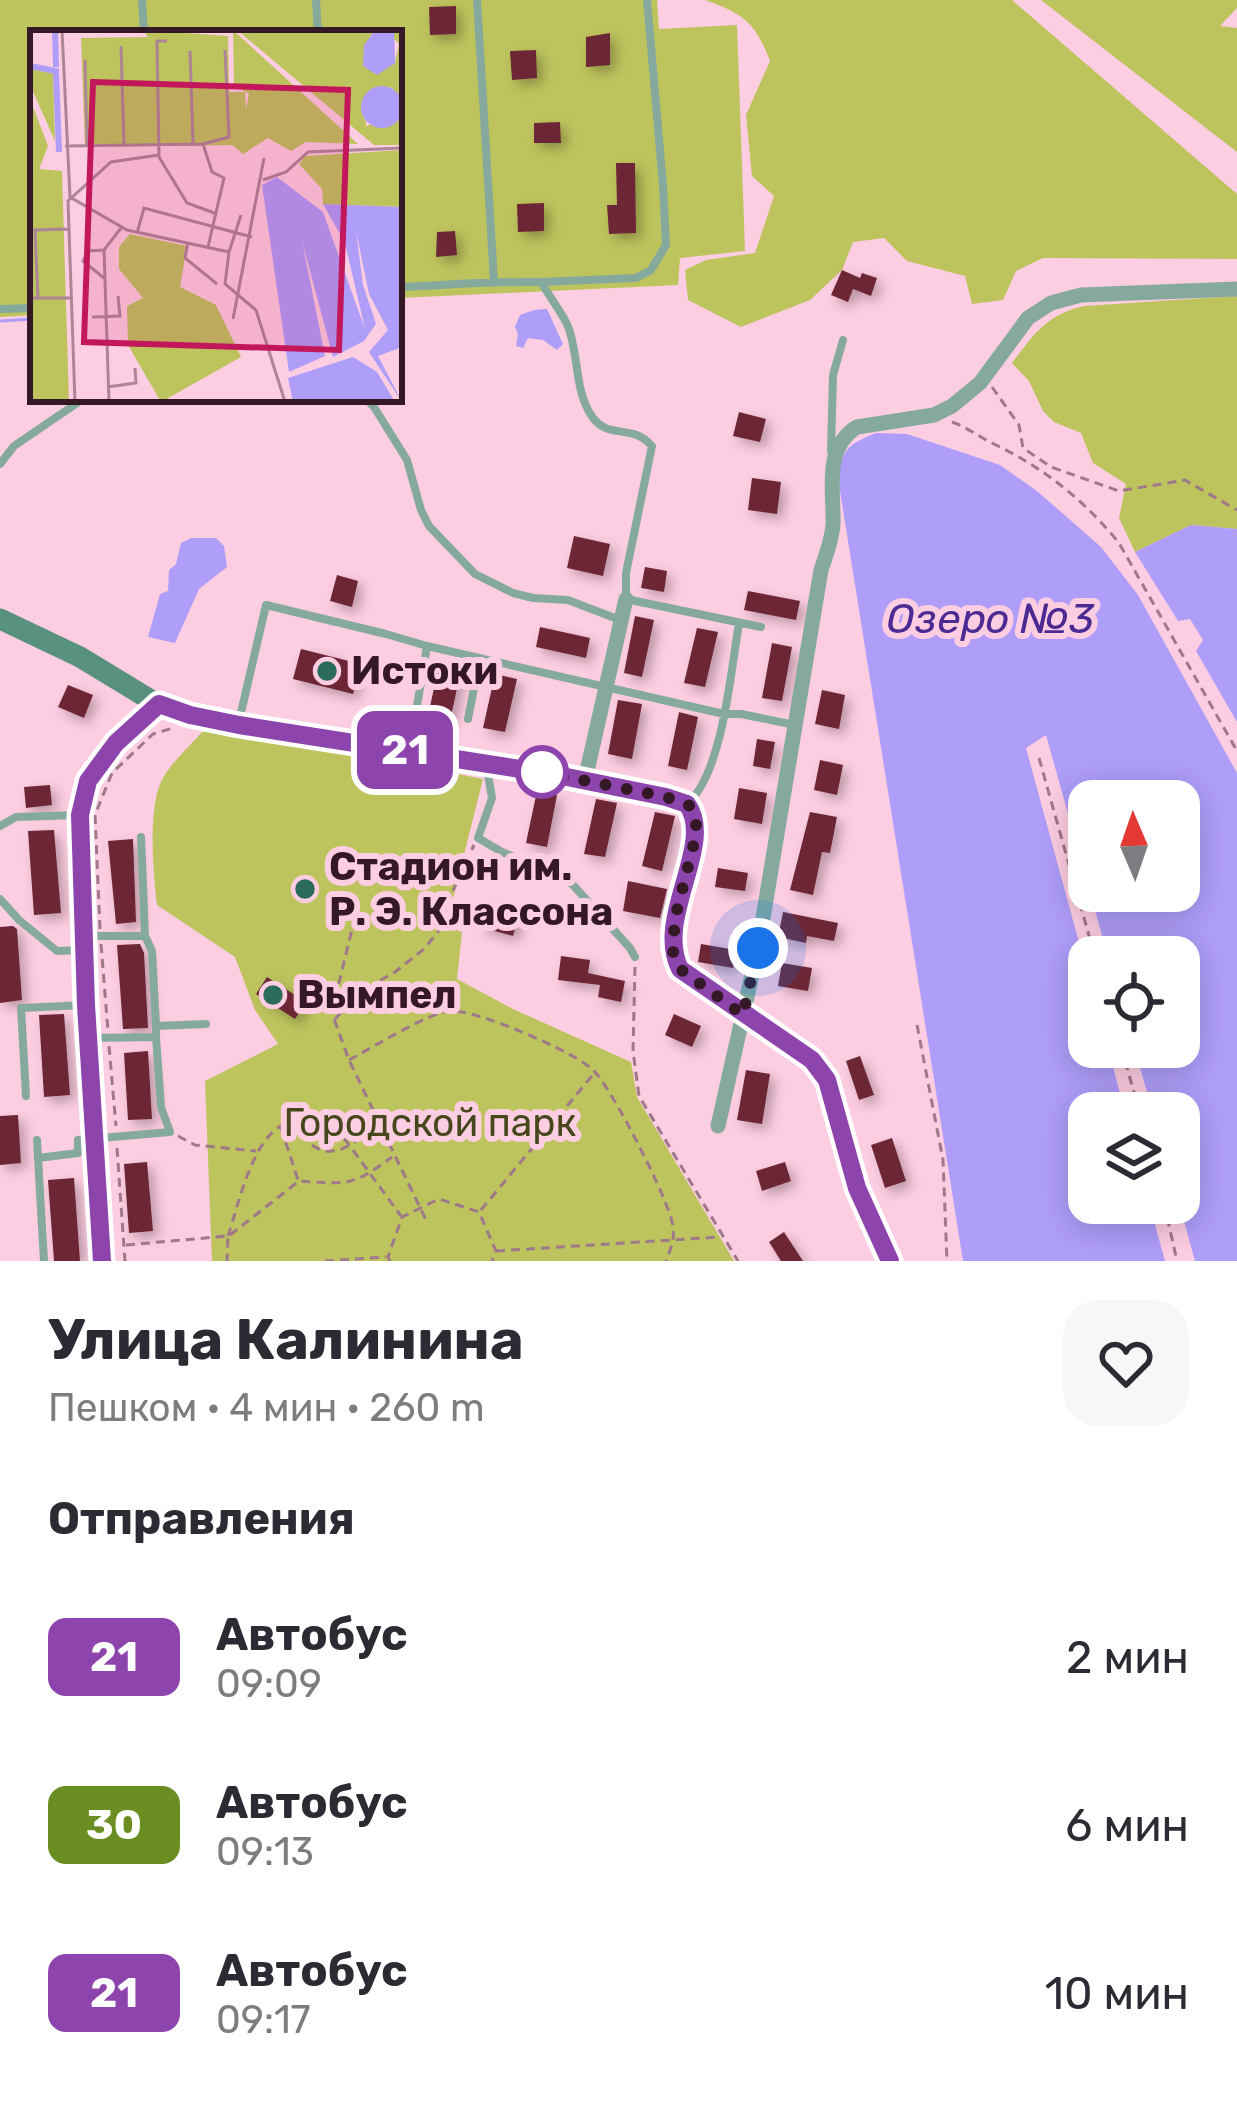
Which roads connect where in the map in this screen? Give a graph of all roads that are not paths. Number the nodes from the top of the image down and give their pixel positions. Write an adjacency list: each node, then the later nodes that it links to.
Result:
1 (142, 0): 5 (lane)
2 (316, 0): 6 (lane)
3 (477, 0): 7 (lane)
4 (647, 0): 8 (lane)
5 (144, 30)
6 (318, 30)
7 (494, 281): 8 (lane); 9 (lane)
8 (541, 282): 18 (lane)
9 (402, 286)
10 (1237, 289): 17 (street)
11 (30, 308): 12 (lane)
12 (0, 309)
13 (843, 340): 17 (lane)
14 (79, 402): 16 (lane)
15 (368, 402): 20 (lane)
16 (0, 464)
17 (832, 471): 31 (street)
18 (626, 599): 20 (street); 21 (lane)
19 (0, 619): 26 (street)
20 (622, 620): 25 (street)
21 (739, 622): 22 (lane); 28 (lane)
22 (761, 627)
23 (427, 646): 24 (lane); 27 (lane); 30 (lane)
24 (480, 658): 25 (lane); 29 (lane)
25 (605, 687): 28 (lane); 33 (street)
26 (159, 704): 30 (street); 35 (street)
27 (416, 712)
28 (724, 714): 31 (lane); 34 (lane)
29 (468, 719)
30 (239, 725): 32 (street)
31 (795, 725): 43 (street)
32 (486, 762): 33 (street); 41 (lane)
33 (585, 780): 34 (street)
34 (687, 804): 43 (street)
35 (80, 815): 36 (lane); 40 (street)
36 (0, 826)
37 (141, 837): 39 (lane)
38 (0, 899): 40 (lane)
39 (145, 936): 40 (lane); 45 (lane)
40 (84, 943): 42 (street)
41 (635, 957)
42 (86, 1005): 46 (street); 47 (lane)
43 (743, 1015): 48 (street); 54 (street)
44 (206, 1024): 45 (lane)
45 (156, 1031): 46 (lane); 49 (lane)
46 (88, 1038): 49 (street)
47 (26, 1096)
48 (718, 1126)
49 (94, 1138): 51 (lane); 53 (street)
50 (37, 1140): 51 (lane)
51 (38, 1158): 52 (lane)
52 (44, 1261)
53 (102, 1261)
54 (890, 1261)

